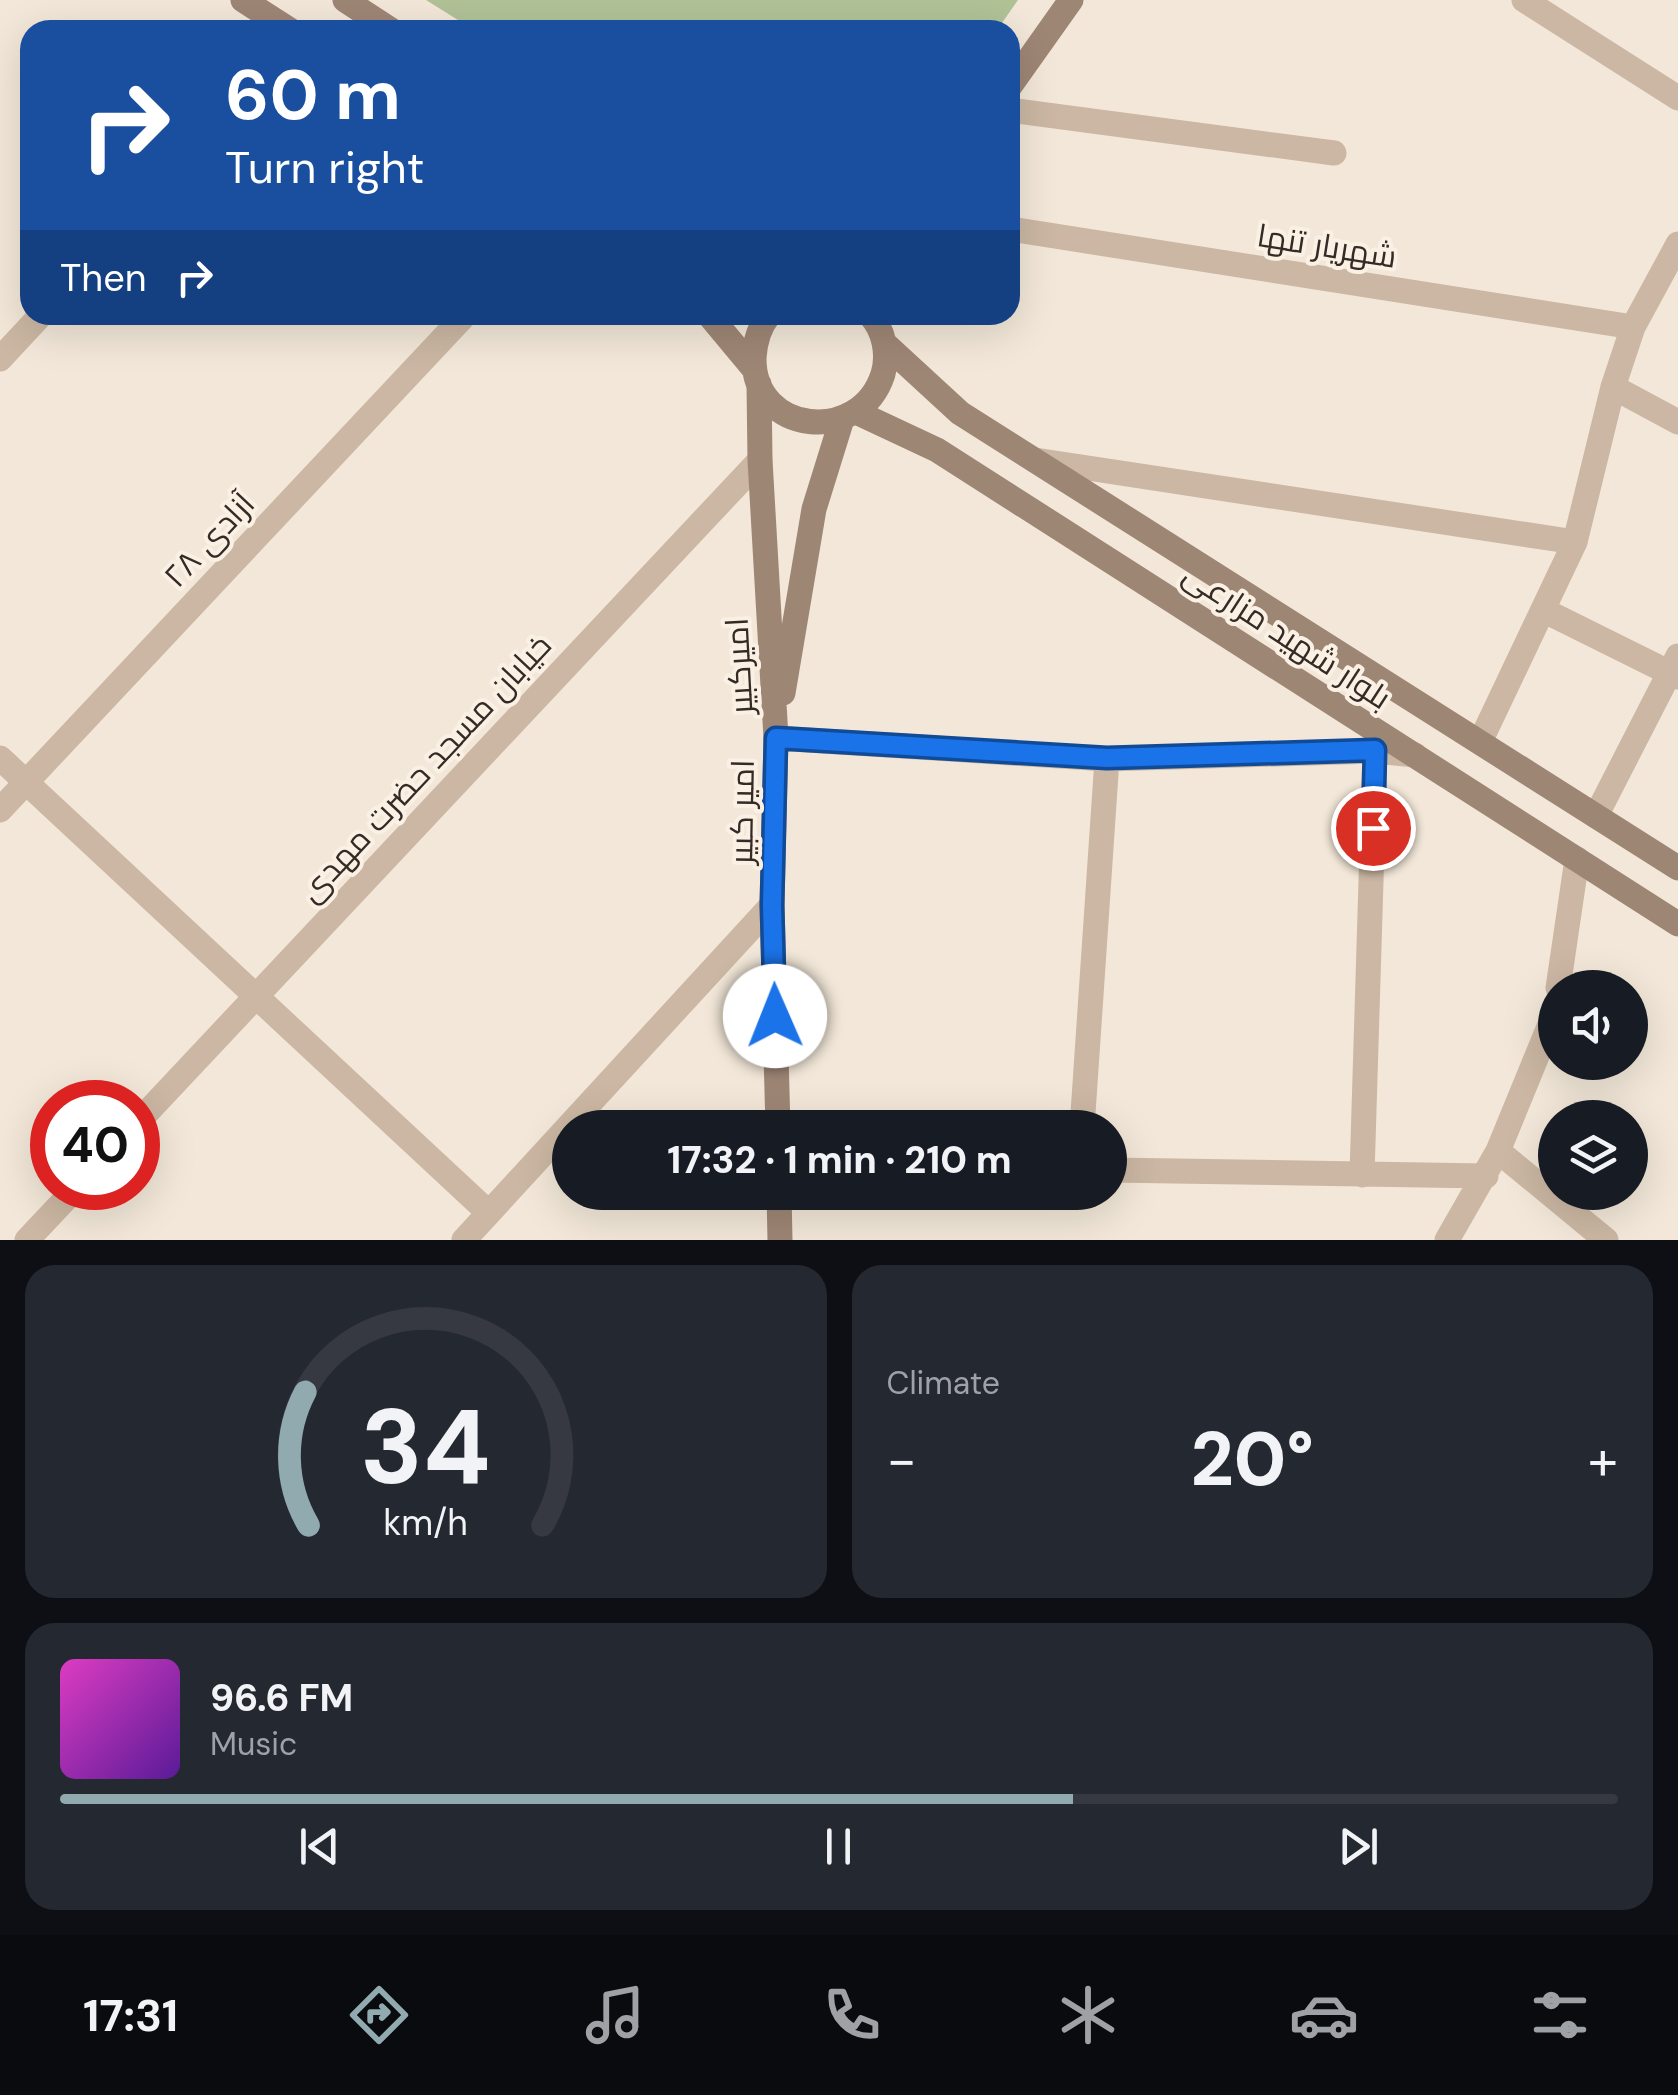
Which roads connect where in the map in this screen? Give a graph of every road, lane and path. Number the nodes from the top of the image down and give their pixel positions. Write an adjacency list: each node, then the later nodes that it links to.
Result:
1 (243, 0): 5 (main road)
2 (345, 0): 6 (main road)
3 (1072, 0): 7 (main road)
4 (1524, 0): 8 (street)
5 (274, 20)
6 (376, 20)
7 (1020, 72)
8 (1678, 98)
9 (1020, 111): 10 (street)
10 (1334, 152)
11 (1020, 232): 18 (street, شهریار تنها)
12 (1678, 244): 18 (street)
13 (32, 325): 20 (street)
14 (456, 325): 36 (street, آزادی ۲۸)
15 (718, 325): 21 (main road)
16 (762, 325): 21 (main road, امیرکبیر)
17 (877, 325): 19 (main road)
18 (1633, 327): 22 (street)
19 (885, 344): 23 (main road, امیرکبیر); 26 (main road, بلوار شهید مزارعی)
20 (0, 359)
21 (756, 376): 23 (main road); 25 (main road, امیرکبیر)
22 (1613, 387): 24 (street); 27 (street)
23 (849, 416): 30 (main road, امیرکبیر); 33 (main road, بلوار شهید مزارعی)
24 (1678, 422)
25 (760, 460): 30 (main road, امیرکبیر); 44 (street, خیابان مسجد حضرت مهدی)
26 (1035, 460): 27 (street); 31 (main road, بلوار شهید مزارعی)
27 (1575, 542): 28 (street)
28 (1543, 610): 29 (street); 31 (street)
29 (1675, 668): 38 (street)
30 (776, 738): 35 (street); 41 (main road, امیر کبیر)
31 (1480, 742): 38 (main road, بلوار شهید مزارعی)
32 (1375, 750): 33 (street); 35 (street); 51 (street)
33 (1414, 756): 39 (main road, بلوار شهید مزارعی)
34 (0, 758): 36 (street)
35 (1107, 758): 48 (street)
36 (26, 782): 37 (street, آزادی ۲۸); 44 (street)
37 (0, 810)
38 (1596, 816): 40 (main road, بلوار شهید مزارعی)
39 (1576, 859): 42 (main road, بلوار شهید مزارعی); 43 (street)
40 (1678, 868)
41 (772, 905): 47 (main road, امیر کبیر); 55 (street)
42 (1678, 924)
43 (1561, 970)
44 (256, 996): 46 (street, خیابان مسجد حضرت مهدی); 55 (street)
45 (1538, 1053): 49 (street)
46 (160, 1099)
47 (778, 1110)
48 (1083, 1110)
49 (1498, 1151): 52 (street); 60 (street)
50 (1127, 1170): 51 (street)
51 (1362, 1175): 52 (street)
52 (1486, 1176): 59 (street)
53 (55, 1210): 56 (street)
54 (779, 1210): 58 (main road)
55 (489, 1213): 57 (street)
56 (26, 1240)
57 (464, 1240)
58 (780, 1240)
59 (1448, 1240)
60 (1606, 1240)

